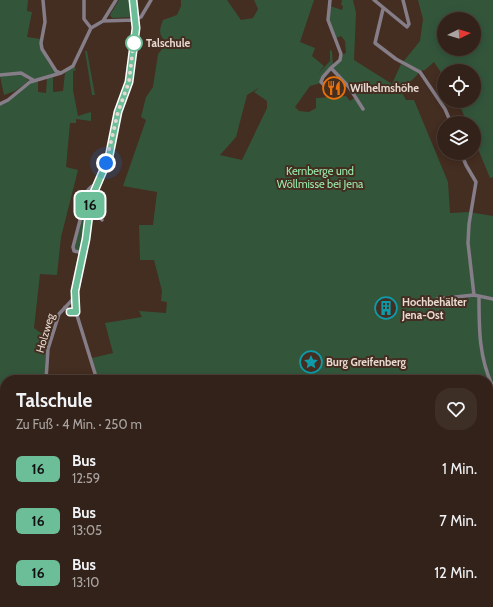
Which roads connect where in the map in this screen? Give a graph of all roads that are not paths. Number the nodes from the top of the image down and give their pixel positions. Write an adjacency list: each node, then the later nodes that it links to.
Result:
1 (44, 0): 14 (street)
2 (84, 0): 12 (street)
3 (116, 0): 11 (street)
4 (133, 0): 10 (street)
5 (150, 0): 10 (street)
6 (330, 0): 13 (street)
7 (374, 0): 9 (street)
8 (403, 0): 9 (street)
9 (384, 9): 20 (street)
10 (135, 20): 11 (street); 22 (street)
11 (103, 21): 12 (street)
12 (91, 28): 14 (street)
13 (331, 68): 17 (street); 19 (street)
14 (61, 73): 16 (street)
15 (0, 75): 16 (street)
16 (33, 80): 18 (street)
17 (326, 87)
18 (0, 104)
19 (363, 109)
20 (448, 116)
21 (464, 160): 26 (street)
22 (96, 184): 23 (street); 25 (street)
23 (91, 199): 24 (street); 25 (street)
24 (102, 220)
25 (84, 253): 27 (street)
26 (474, 295): 28 (street); 29 (street)
27 (75, 297): 31 (street, Holzweg); 32 (street)
28 (479, 298): 30 (street); 35 (street)
29 (437, 299)
30 (493, 299)
31 (65, 307): 32 (street); 33 (street, Holzweg)
32 (76, 312): 34 (street)
33 (46, 375)
34 (95, 375)
35 (488, 375)

